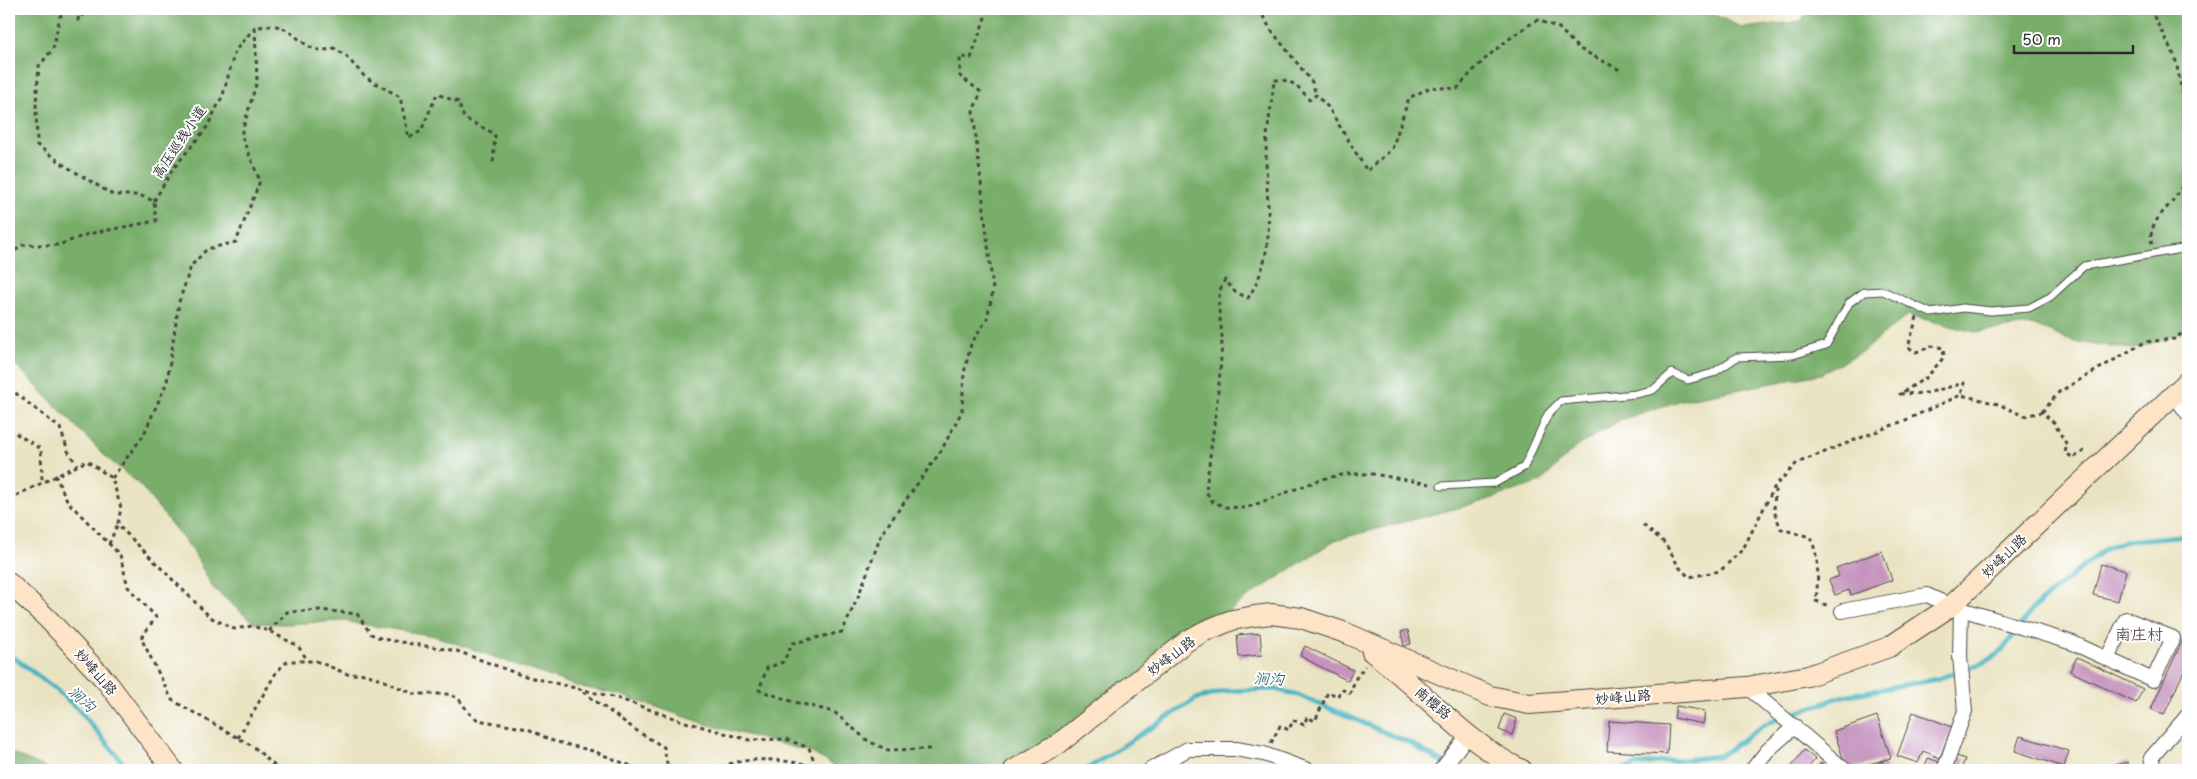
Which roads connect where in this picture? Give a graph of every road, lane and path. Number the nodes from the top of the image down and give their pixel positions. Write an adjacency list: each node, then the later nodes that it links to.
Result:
1 (76, 9): 13 (path)
2 (80, 9): 3 (path)
3 (90, 9)
4 (988, 9): 51 (path)
5 (1260, 9): 9 (path)
6 (2150, 9): 10 (path)
7 (255, 27): 11 (path); 13 (path, 高压巡线小道); 28 (path)
8 (1620, 70): 9 (path)
9 (1316, 94): 30 (path)
10 (2188, 120)
11 (493, 164)
12 (2188, 174): 15 (path)
13 (154, 201): 16 (path, 高压巡线小道)
14 (2188, 244): 15 (lane)
15 (2155, 254): 17 (lane)
16 (9, 255)
17 (1921, 307): 21 (path); 30 (lane)
18 (2188, 329): 22 (path)
19 (9, 388): 26 (path)
20 (2181, 388): 23 (street); 25 (street, 妙峰山路)
21 (1960, 395): 22 (path); 31 (path)
22 (2042, 412): 25 (path)
23 (2188, 414)
24 (9, 429): 29 (path)
25 (2108, 456): 37 (street, 妙峰山路)
26 (77, 465): 27 (path); 28 (path)
27 (55, 475): 29 (path); 35 (path)
28 (112, 478): 33 (path)
29 (42, 481): 32 (path)
30 (1441, 486)
31 (1775, 486): 34 (path); 38 (path)
32 (9, 498)
33 (118, 523): 35 (path); 39 (path)
34 (1643, 525)
35 (109, 544): 50 (path)
36 (9, 583): 54 (street, 妙峰山路)
37 (1956, 608): 38 (street); 41 (street); 44 (street, 妙峰山路); 66 (street)
38 (1842, 611)
39 (269, 631): 42 (path); 45 (path)
40 (1346, 633): 44 (street, 妙峰山路); 49 (street, 南樱路); 59 (street, 妙峰山路)
41 (2107, 659): 41 (street)
42 (308, 661): 50 (path); 56 (path)
43 (1356, 678): 48 (path)
44 (1747, 687): 47 (street)
45 (580, 690): 52 (path); 53 (path)
46 (2188, 715): 67 (street)
47 (1793, 725): 64 (street); 65 (street)
48 (1278, 731)
49 (1469, 734): 62 (street); 63 (street, 南樱路)
50 (238, 738): 55 (path)
51 (930, 749)
52 (669, 768): 57 (path)
53 (816, 768): 58 (path)
54 (173, 770)
55 (279, 770)
56 (641, 770)
57 (691, 770)
58 (714, 770)
59 (1014, 770)
60 (1150, 770): 61 (street)
61 (1308, 770)
62 (1441, 770)
63 (1522, 770)
64 (1752, 770)
65 (1845, 770)
66 (1944, 770)
67 (2155, 770)

